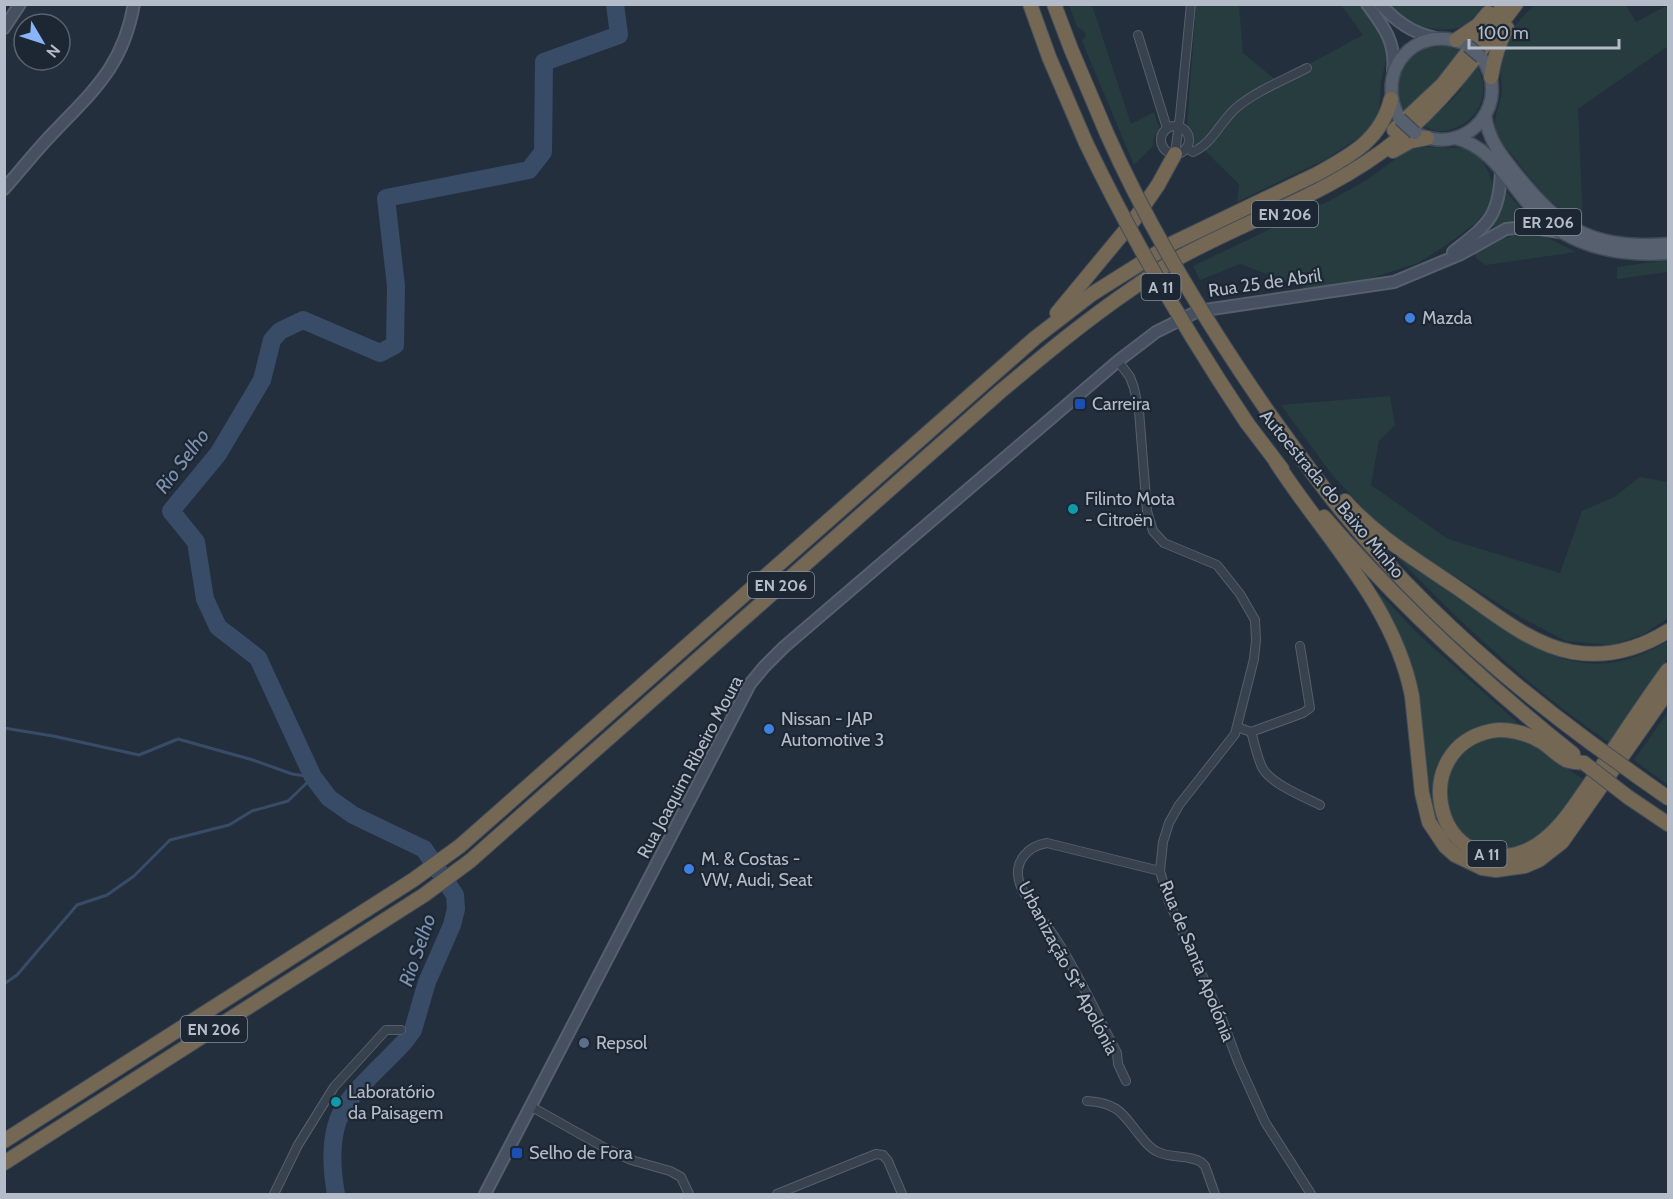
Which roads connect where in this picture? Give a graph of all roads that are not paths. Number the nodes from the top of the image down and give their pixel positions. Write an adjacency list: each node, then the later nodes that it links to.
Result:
1 (20, 4): 12 (main road)
2 (134, 4): 27 (main road)
3 (1030, 4): 37 (highway, Autoestrada do Baixo Minho / A 11, bridge)
4 (1054, 4): 36 (highway, Autoestrada do Baixo Minho / A 11, bridge)
5 (1191, 4): 21 (street)
6 (1367, 4): 17 (main road)
7 (1380, 4): 14 (main road)
8 (1495, 4): 15 (highway)
9 (1505, 4): 32 (highway, A 11)
10 (1516, 4): 33 (highway, A 11)
11 (1525, 4): 18 (highway)
12 (4, 28)
13 (1138, 35): 22 (street)
14 (1436, 38): 15 (main road); 17 (main road)
15 (1460, 42): 18 (main road, bridge)
16 (1307, 68): 25 (street)
17 (1392, 75): 19 (main road)
18 (1491, 77): 20 (main road)
19 (1391, 99): 23 (main road, bridge); 32 (highway, EN 206)
20 (1485, 115): 24 (main road); 29 (main road, ER 206)
21 (1179, 126): 22 (street); 25 (street); 25 (street)
22 (1167, 128): 25 (street)
23 (1421, 136): 24 (main road); 33 (highway, EN 206)
24 (1455, 138): 26 (main road, Rua 25 de Abril / ER 206)
25 (1180, 151): 34 (highway)
26 (1500, 169): 28 (main road, Rua 25 de Abril / ER 206); 31 (main road, Rua 25 de Abril)
27 (4, 189)
28 (1560, 232): 30 (main road, Rua 25 de Abril / ER 206); 31 (main road, Rua 25 de Abril)
29 (1668, 244)
30 (1668, 253)
31 (1437, 265): 35 (main road, Rua 25 de Abril)
32 (1131, 269): 34 (highway, EN 206)
33 (1139, 284): 54 (highway, EN 206)
34 (1035, 338): 53 (highway, EN 206)
35 (1115, 365): 42 (street, Rua de Santa Apolónia); 52 (main road, Rua Joaquim Ribeiro Moura)
36 (1283, 432): 38 (highway, A 11); 45 (highway, Autoestrada do Baixo Minho / A 11, bridge)
37 (1276, 462): 41 (highway); 44 (highway, Autoestrada do Baixo Minho / A 11)
38 (1668, 631)
39 (1300, 646): 43 (street)
40 (1668, 670): 44 (highway, A 11)
41 (1668, 691)
42 (1237, 727): 43 (street); 48 (street, Rua de Santa Apolónia)
43 (1251, 732): 46 (street)
44 (1584, 763): 47 (highway, Autoestrada do Baixo Minho / A 11, bridge)
45 (1668, 798)
46 (1320, 806)
47 (1668, 824)
48 (1160, 871): 50 (street, Urbanização Stª Apolónia); 62 (street, Rua de Santa Apolónia)
49 (401, 1030): 56 (street)
50 (1126, 1081)
51 (1087, 1101): 61 (street)
52 (530, 1106): 57 (main road, Rua Joaquim Ribeiro Moura); 58 (street)
53 (4, 1141)
54 (4, 1163)
55 (794, 1191): 59 (street); 60 (street)
56 (274, 1194)
57 (485, 1194)
58 (689, 1194)
59 (777, 1194)
60 (902, 1194)
61 (1215, 1194)
62 (1311, 1194)

